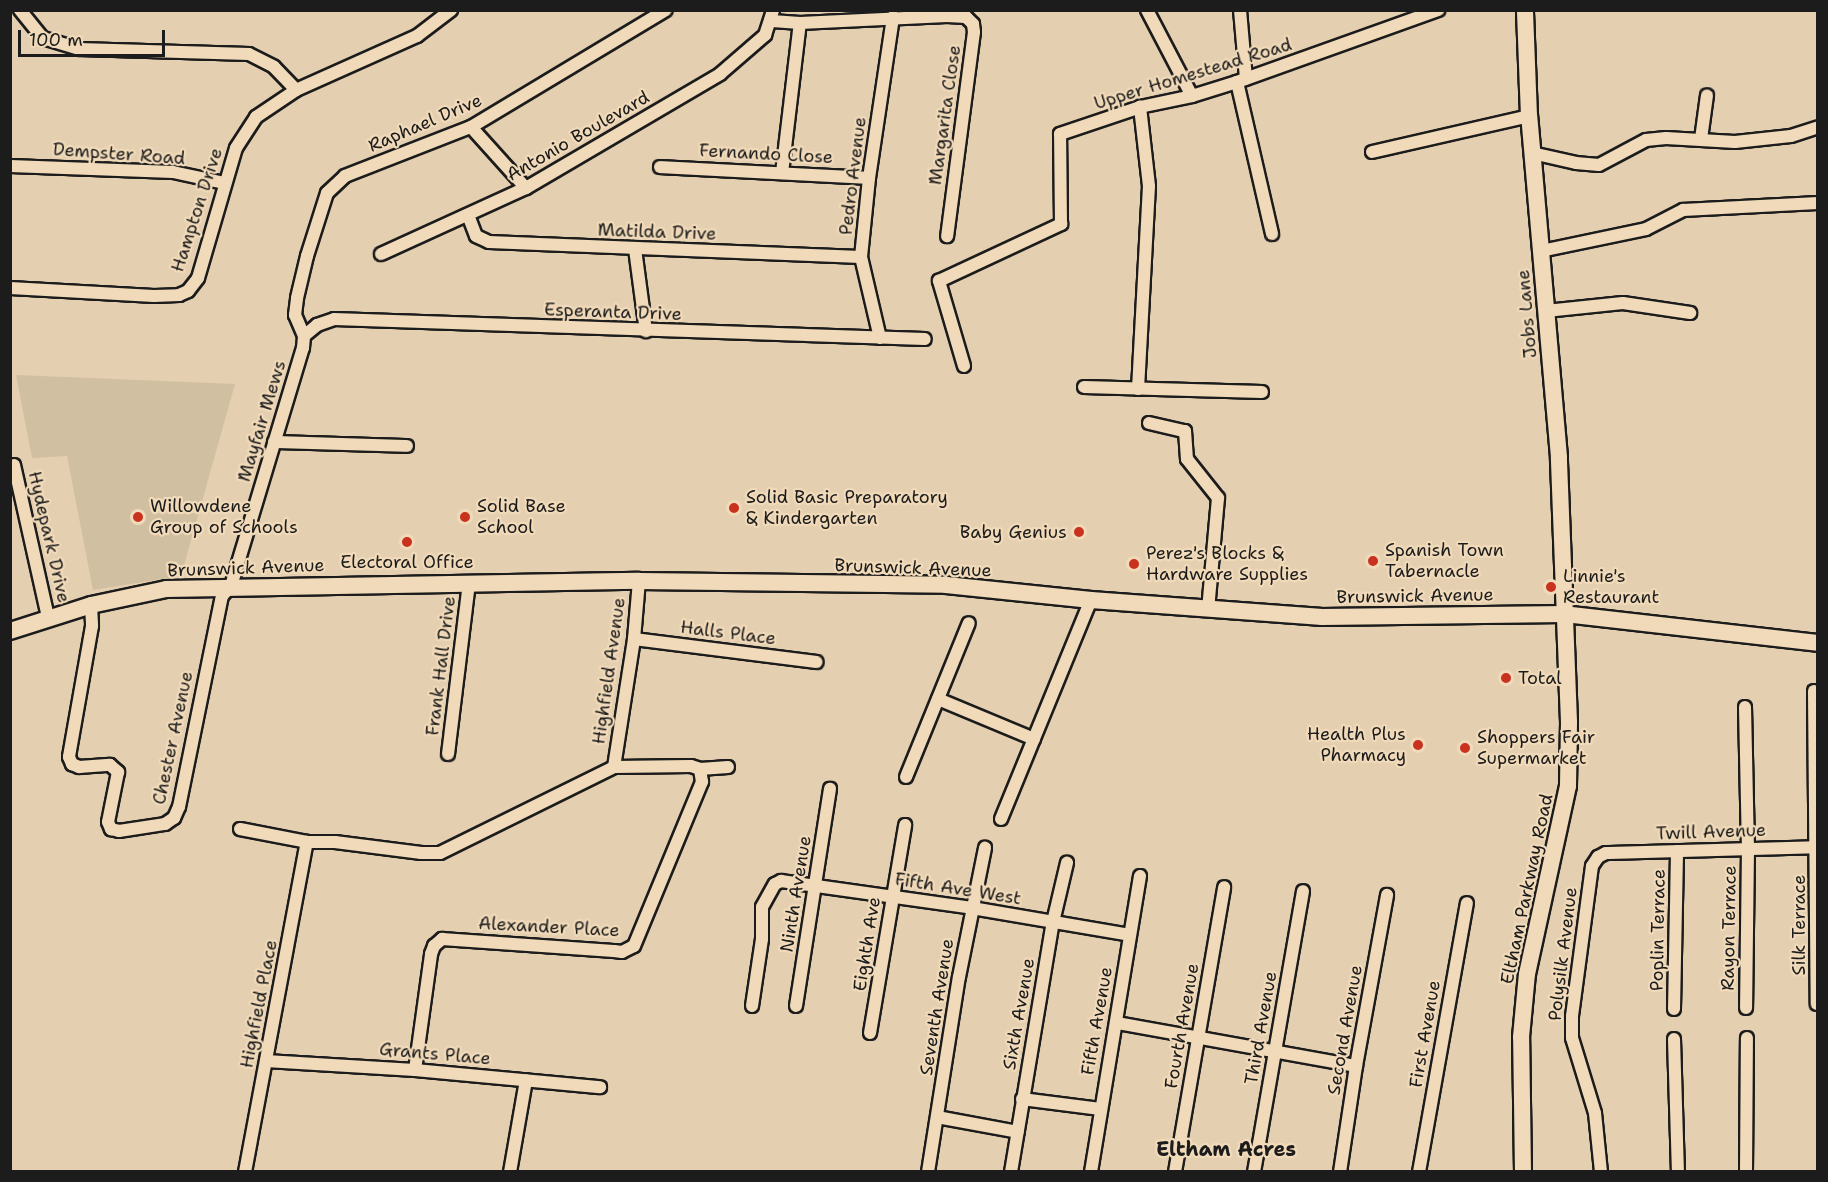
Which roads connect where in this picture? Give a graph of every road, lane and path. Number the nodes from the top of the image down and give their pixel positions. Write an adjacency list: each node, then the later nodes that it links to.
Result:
1 (20, 10): 12 (street)
2 (451, 10): 12 (street, Hampton Drive)
3 (666, 10): 17 (street, Raphael Drive)
4 (1148, 10): 14 (street)
5 (1240, 10): 11 (street)
6 (1438, 10): 11 (street, Upper Homestead Road)
7 (1525, 10): 16 (main road, Jobs Lane)
8 (772, 16): 10 (street, Margarita Close); 27 (street, Antonio Boulevard)
9 (893, 17): 10 (street, Margarita Close); 25 (street, Pedro Avenue); 31 (street, Margarita Close)
10 (800, 23): 24 (street)
11 (1241, 81): 14 (street, Upper Homestead Road); 30 (street)
12 (296, 90): 26 (street, Hampton Drive)
13 (1707, 95): 19 (street)
14 (1192, 96): 15 (street, Upper Homestead Road)
15 (1140, 107): 43 (street, Upper Homestead Road); 45 (street)
16 (1529, 116): 20 (street); 21 (main road, Jobs Lane)
17 (471, 127): 27 (street); 40 (street, Raphael Drive)
18 (1818, 127): 19 (street)
19 (1701, 139): 21 (street)
20 (1372, 152)
21 (1532, 153): 33 (main road, Jobs Lane)
22 (10, 166): 26 (street, Dempster Road)
23 (660, 167): 24 (street, Fernando Close)
24 (782, 173): 25 (street, Fernando Close)
25 (869, 178): 35 (street, Pedro Avenue)
26 (224, 183): 36 (street, Hampton Drive)
27 (526, 188): 29 (street, Antonio Boulevard)
28 (1818, 203): 33 (street)
29 (468, 215): 32 (street, Matilda Drive); 34 (street, Antonio Boulevard)
30 (1272, 234)
31 (947, 236)
32 (635, 249): 35 (street, Matilda Drive); 39 (street)
33 (1541, 251): 37 (main road, Jobs Lane)
34 (381, 254)
35 (861, 257): 41 (street, Pedro Avenue)
36 (10, 288)
37 (1546, 311): 38 (street); 57 (main road, Jobs Lane)
38 (1690, 313)
39 (646, 331): 40 (street, Esperanta Drive); 41 (street, Esperanta Drive)
40 (304, 336): 48 (street, Mayfair Mews)
41 (880, 338): 42 (street, Esperanta Drive)
42 (925, 339)
43 (964, 366)
44 (1084, 387): 45 (street)
45 (1138, 389): 46 (street)
46 (1262, 392)
47 (1149, 423): 56 (street)
48 (274, 442): 49 (street); 53 (street, Mayfair Mews)
49 (406, 446)
50 (14, 465): 58 (street, Hydepark Drive)
51 (639, 581): 52 (main road, Brunswick Avenue); 54 (main road, Brunswick Avenue); 61 (street, Highfield Avenue)
52 (469, 582): 53 (main road, Brunswick Avenue); 68 (street, Frank Hall Drive)
53 (231, 586): 55 (main road, Brunswick Avenue); 55 (street, Chester Avenue)
54 (1091, 600): 56 (main road, Brunswick Avenue); 67 (street)
55 (91, 605): 58 (main road, Brunswick Avenue)
56 (1208, 609): 57 (main road, Brunswick Avenue)
57 (1564, 614): 62 (main road, Brunswick Avenue); 123 (main road, Eltham Parkway Road)
58 (48, 617): 60 (main road, Brunswick Avenue)
59 (969, 623): 65 (street)
60 (10, 631)
61 (634, 639): 63 (street, Halls Place); 69 (street, Highfield Avenue)
62 (1818, 643)
63 (817, 662)
64 (1814, 692): 78 (street, Silk Terrace)
65 (938, 699): 67 (street); 72 (street)
66 (1745, 707): 80 (street, Rayon Terrace)
67 (1034, 739): 74 (street)
68 (448, 754)
69 (614, 767): 71 (street); 77 (street)
70 (728, 767): 71 (street)
71 (700, 770): 107 (street, Alexander Place)
72 (906, 777)
73 (830, 789): 85 (street, Ninth Avenue)
74 (1001, 819)
75 (905, 825): 89 (street, Eighth Ave)
76 (240, 829): 77 (street)
77 (307, 842): 105 (street, Highfield Place)
78 (1817, 847): 80 (street, Twill Avenue); 94 (street, Silk Terrace)
79 (985, 848): 91 (street, Seventh Avenue)
80 (1748, 849): 81 (street, Twill Avenue); 97 (street, Rayon Terrace)
81 (1677, 851): 82 (street, Twill Avenue); 98 (street, Poplin Terrace)
82 (1606, 853): 124 (street, Polysilk Avenue)
83 (1067, 863): 92 (street, Sixth Avenue)
84 (1140, 876): 93 (street, Fifth Avenue)
85 (817, 886): 89 (street, Fifth Ave West); 95 (street, Fifth Ave West); 96 (street, Ninth Avenue)
86 (1224, 887): 103 (street, Fourth Avenue)
87 (1303, 891): 104 (street, Third Avenue)
88 (1387, 895): 106 (street, Second Avenue)
89 (893, 897): 91 (street, Fifth Ave West); 100 (street, Eighth Ave)
90 (1467, 903): 122 (street, First Avenue)
91 (972, 908): 92 (street, Fifth Ave West); 112 (street, Seventh Avenue)
92 (1053, 922): 93 (street, Fifth Ave West); 110 (street, Sixth Avenue)
93 (1130, 935): 99 (street, Fifth Avenue)
94 (1817, 1004)
95 (752, 1006)
96 (796, 1006)
97 (1746, 1008)
98 (1674, 1009)
99 (1117, 1023): 103 (street); 111 (street, Fifth Avenue)
100 (870, 1033)
101 (1747, 1038): 126 (street)
102 (1674, 1039): 125 (street)
103 (1199, 1040): 104 (street); 119 (street, Fourth Avenue)
104 (1275, 1052): 106 (street); 120 (street, Third Avenue)
105 (266, 1061): 107 (street, Grants Place); 114 (street, Highfield Place)
106 (1356, 1066): 121 (street, Second Avenue)
107 (415, 1070): 108 (street, Grants Place)
108 (526, 1080): 109 (street, Grants Place); 115 (street)
109 (600, 1088)
110 (1022, 1099): 111 (street); 113 (street, Sixth Avenue)
111 (1100, 1109): 118 (street, Fifth Avenue)
112 (937, 1117): 113 (street); 116 (street, Seventh Avenue)
113 (1018, 1132): 117 (street, Sixth Avenue)
114 (245, 1172)
115 (510, 1172)
116 (928, 1172)
117 (1011, 1172)
118 (1091, 1172)
119 (1175, 1172)
120 (1254, 1172)
121 (1340, 1172)
122 (1419, 1172)
123 (1523, 1172)
124 (1601, 1172)
125 (1678, 1172)
126 (1746, 1172)

